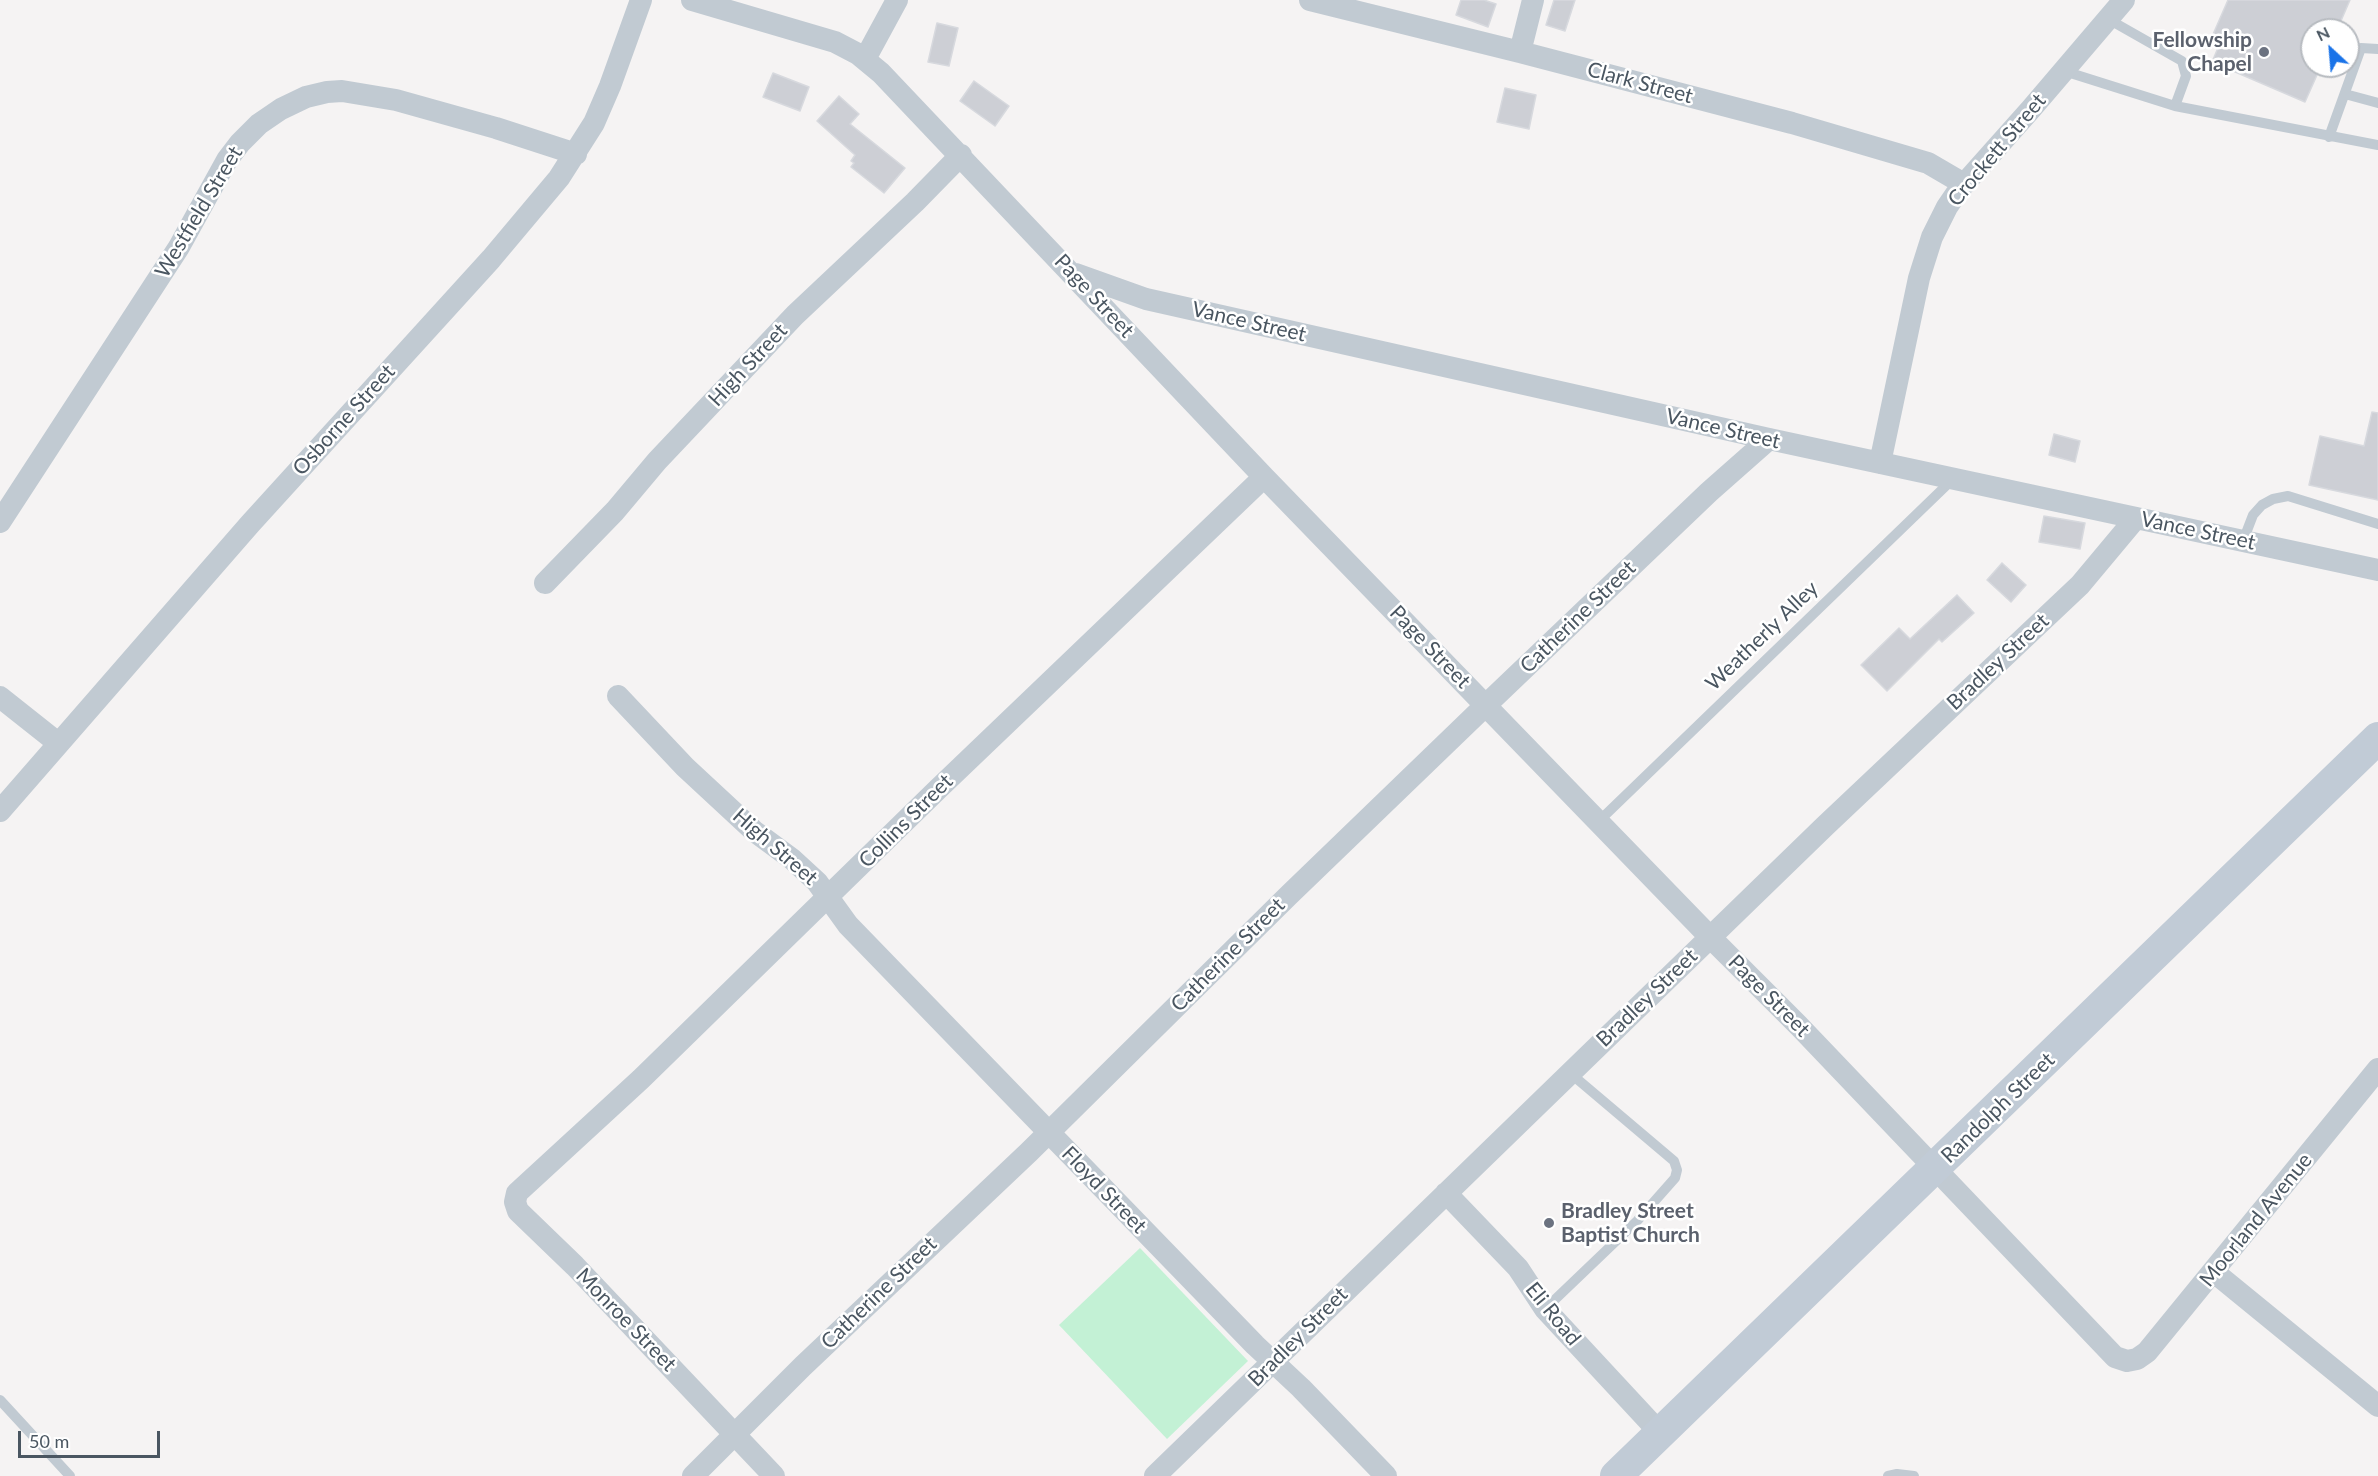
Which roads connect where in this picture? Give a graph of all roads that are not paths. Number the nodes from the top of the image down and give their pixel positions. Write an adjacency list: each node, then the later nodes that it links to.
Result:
1 (641, 0): 17 (street, Osborne Street)
2 (692, 0): 10 (street, Page Street)
3 (897, 0): 10 (street)
4 (1310, 0): 9 (street, Clark Street)
5 (1533, 0): 9 (street)
6 (2124, 0): 7 (street, Crockett Street)
7 (2108, 19): 11 (street, Crockett Street); 14 (lane)
8 (2378, 49): 12 (lane)
9 (1520, 52): 19 (street, Clark Street)
10 (865, 59): 18 (street, Page Street)
11 (2064, 71): 14 (lane); 19 (street, Crockett Street)
12 (2345, 94): 13 (lane); 15 (lane)
13 (2378, 103)
14 (2175, 106): 15 (lane)
15 (2330, 137): 16 (lane)
16 (2378, 145)
17 (576, 154): 26 (street, Westfield Street); 35 (street, Osborne Street)
18 (961, 155): 20 (street, Page Street); 30 (street, High Street)
19 (1965, 184): 22 (street, Crockett Street)
20 (1071, 273): 21 (street, Vance Street); 23 (street, Page Street)
21 (1769, 439): 22 (street, Vance Street); 33 (street, Catherine Street)
22 (1880, 463): 24 (street, Vance Street)
23 (1264, 477): 33 (street, Page Street); 38 (street, Collins Street)
24 (1953, 479): 25 (street, Vance Street); 37 (lane, Weatherly Alley)
25 (2136, 518): 28 (street, Vance Street); 39 (street, Bradley Street)
26 (0, 522)
27 (2378, 524): 28 (lane)
28 (2243, 542): 29 (street, Vance Street)
29 (2378, 570)
30 (545, 583)
31 (618, 696): 38 (street, High Street)
32 (0, 697): 35 (street)
33 (1486, 704): 37 (street, Page Street); 42 (street, Catherine Street)
34 (2378, 738): 44 (street, Randolph Street)
35 (58, 743): 36 (street, Osborne Street)
36 (0, 811)
37 (1599, 821): 39 (street, Page Street)
38 (828, 898): 42 (street, Floyd Street); 43 (street, Collins Street)
39 (1710, 937): 41 (street, Bradley Street); 44 (street, Page Street)
40 (2378, 1069): 46 (street, Moorland Avenue)
41 (1570, 1073): 45 (street, Bradley Street); 47 (lane)
42 (1048, 1133): 49 (street, Floyd Street); 53 (street, Catherine Street)
43 (547, 1164): 53 (street, Monroe Street)
44 (1935, 1168): 48 (street, Page Street); 52 (street, Randolph Street)
45 (1446, 1193): 47 (street, Eli Road); 49 (street, Bradley Street)
46 (2214, 1272): 48 (street, Moorland Avenue); 51 (street)
47 (1545, 1309): 52 (street, Eli Road)
48 (2127, 1361)
49 (1274, 1362): 57 (street, Bradley Street); 58 (street, Floyd Street)
50 (0, 1400): 54 (lane)
51 (2378, 1406)
52 (1661, 1434): 59 (street, Randolph Street)
53 (735, 1435): 55 (street, Catherine Street); 56 (street, Monroe Street)
54 (70, 1476)
55 (693, 1476)
56 (774, 1476)
57 (1155, 1476)
58 (1386, 1476)
59 (1616, 1476)
60 (1888, 1476): 61 (lane)
61 (1914, 1476)

